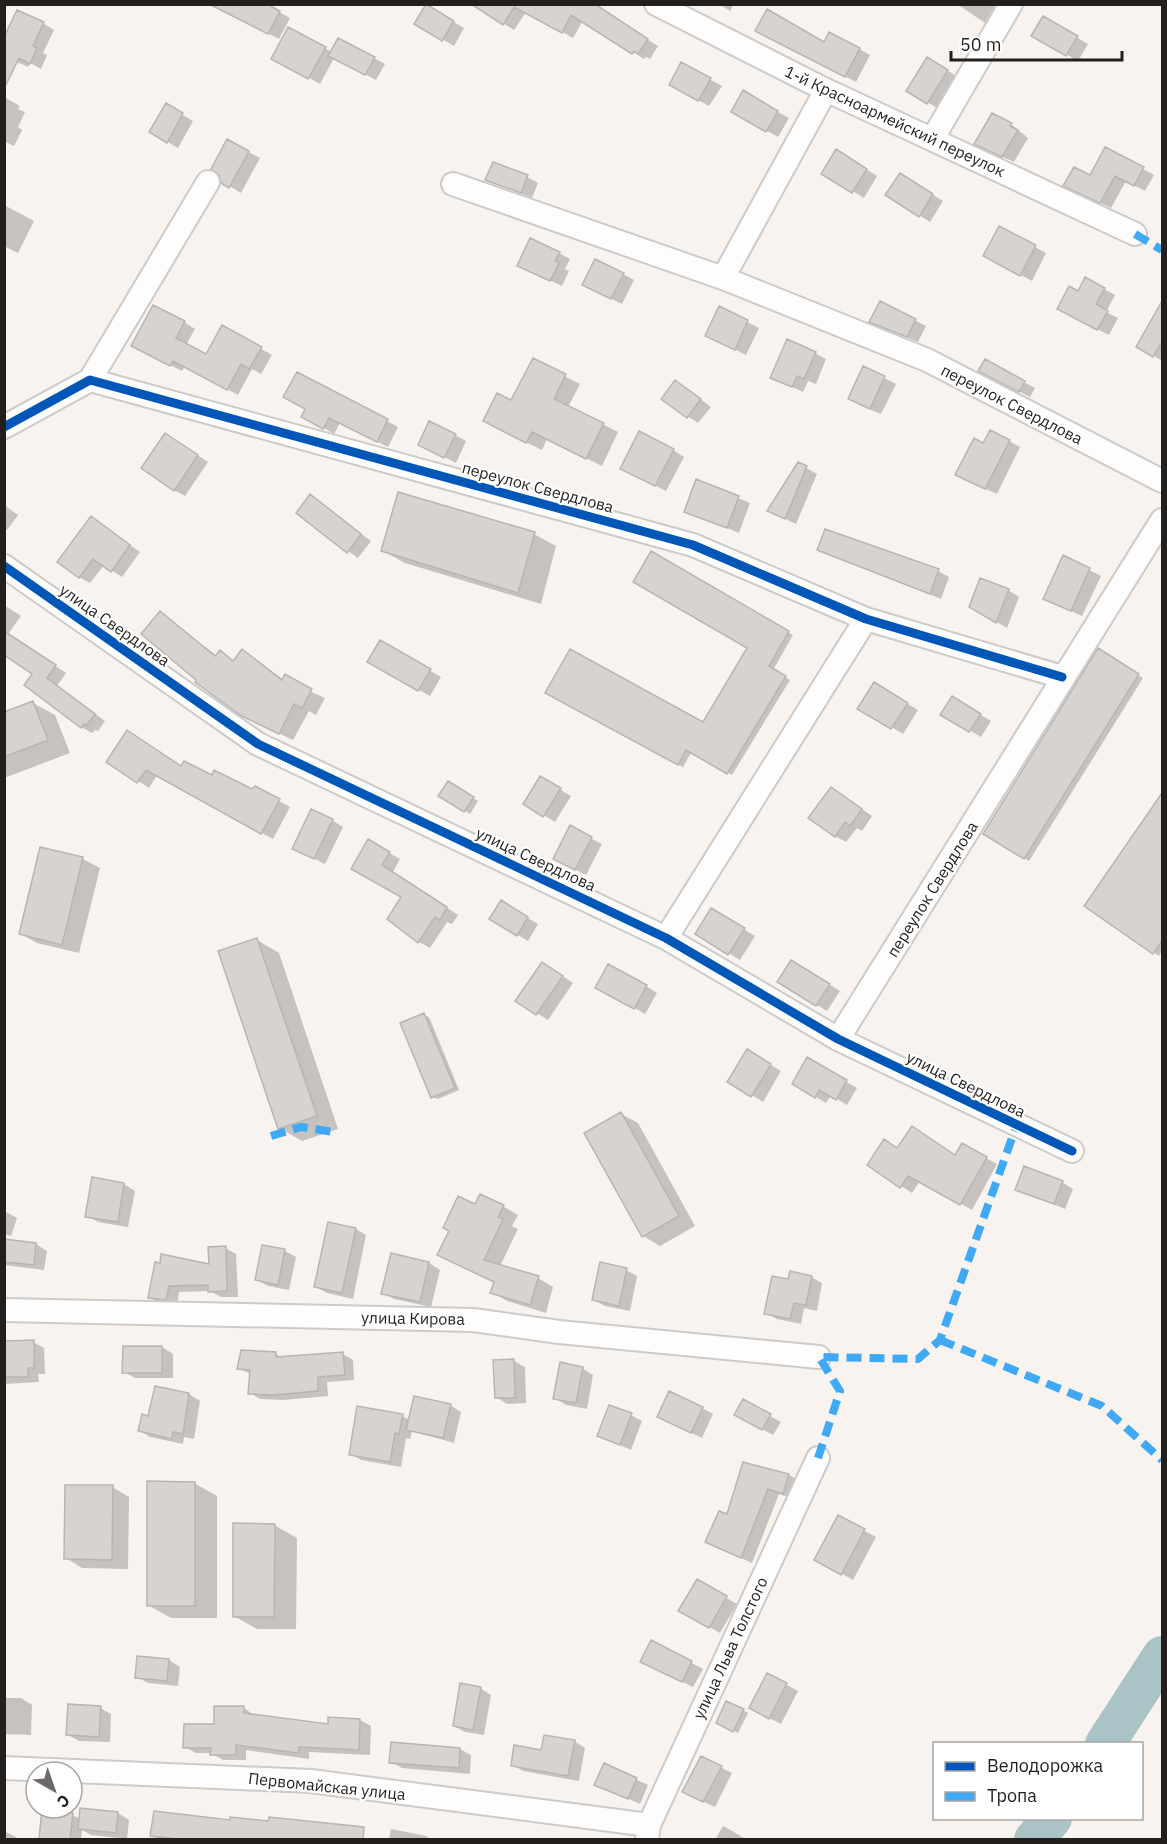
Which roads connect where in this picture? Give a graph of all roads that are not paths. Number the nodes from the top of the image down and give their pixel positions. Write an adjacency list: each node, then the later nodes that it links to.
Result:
1 (656, 4): 3 (street, 1-й Красноармейский переулок)
2 (1011, 4): 4 (street)
3 (826, 90): 4 (street, 1-й Красноармейский переулок); 8 (street)
4 (933, 138): 7 (street, 1-й Красноармейский переулок)
5 (208, 182): 9 (street)
6 (453, 184): 8 (street, переулок Свердлова)
7 (1135, 234)
8 (723, 278): 11 (street, переулок Свердлова)
9 (90, 380): 10 (street); 14 (street, переулок Свердлова)
10 (4, 427)
11 (1162, 482)
12 (1162, 520): 15 (street, переулок Свердлова)
13 (4, 566): 16 (street, улица Свердлова)
14 (866, 619): 15 (street, переулок Свердлова); 16 (street)
15 (1062, 677): 17 (street, переулок Свердлова)
16 (666, 938): 17 (street, улица Свердлова)
17 (838, 1039): 18 (street, улица Свердлова)
18 (1072, 1151)
19 (4, 1310): 20 (street, улица Кирова)
20 (819, 1357)
21 (818, 1458): 23 (street, улица Льва Толстого)
22 (4, 1768): 23 (street, Первомайская улица)
23 (648, 1832)

